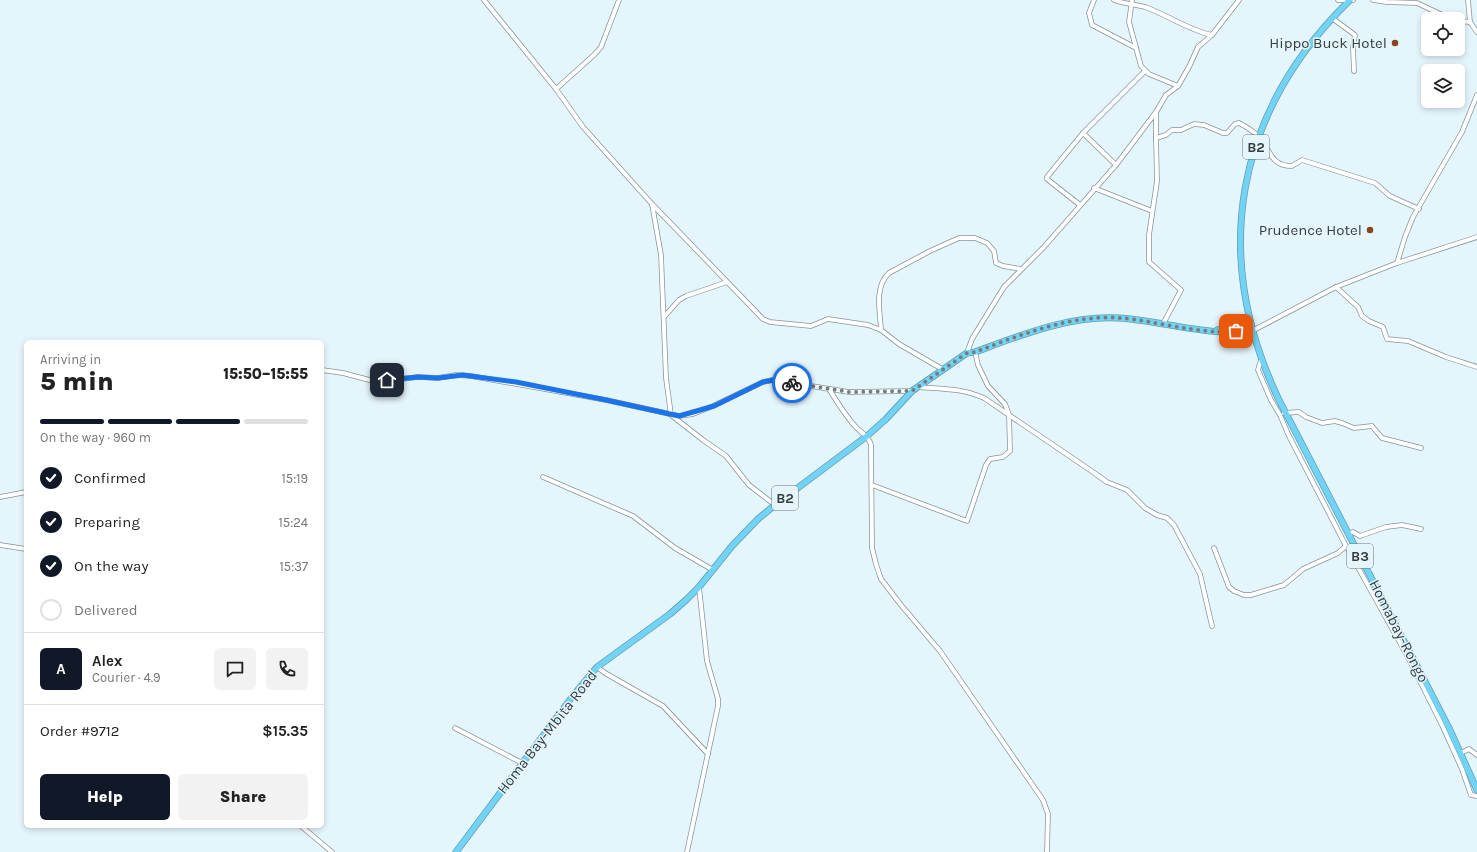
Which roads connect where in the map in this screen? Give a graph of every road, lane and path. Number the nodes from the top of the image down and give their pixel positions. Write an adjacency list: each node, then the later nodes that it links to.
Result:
1 (484, 0): 23 (street)
2 (619, 0): 23 (street)
3 (1094, 0): 19 (street)
4 (1114, 0): 11 (street)
5 (1239, 0): 18 (street)
6 (1338, 0): 7 (street)
7 (1349, 0): 8 (street); 13 (highway, B2)
8 (1353, 0)
9 (1373, 0): 12 (street)
10 (1468, 0): 15 (street)
11 (1132, 2): 18 (street); 19 (street)
12 (1436, 12)
13 (1332, 18): 21 (street); 27 (highway, B2)
14 (1465, 22): 15 (street)
15 (1470, 22): 16 (street)
16 (1476, 28): 17 (street)
17 (1477, 32)
18 (1212, 35): 22 (street)
19 (1136, 48): 20 (street)
20 (1145, 71): 22 (street); 26 (street)
21 (1354, 71)
22 (1178, 86): 25 (street)
23 (556, 89): 31 (street)
24 (1477, 95): 33 (street)
25 (1156, 112): 28 (street); 29 (street)
26 (1083, 133): 29 (street); 32 (street)
27 (1259, 137): 28 (street); 33 (street); 41 (highway, B2)
28 (1156, 138): 34 (street)
29 (1116, 165): 30 (street)
30 (1094, 188): 32 (street); 34 (street)
31 (652, 204): 38 (street); 40 (street)
32 (1080, 205): 37 (street)
33 (1419, 209): 36 (street)
34 (1152, 211): 42 (street)
35 (1477, 237): 36 (street)
36 (1397, 263): 39 (street)
37 (1020, 269): 43 (street); 47 (street)
38 (727, 282): 40 (street); 43 (street)
39 (1336, 287): 45 (street); 48 (street)
40 (664, 316): 55 (street)
41 (1249, 321): 44 (highway, Homa Bay-Mbita Road / B2); 45 (highway, Homabay-Rongo / B3)
42 (1163, 324): 44 (highway, Homa Bay-Mbita Road / B2); 46 (highway, Homa Bay-Mbita Road / B2)
43 (881, 330): 49 (street)
44 (1215, 330): 45 (highway, Homa Bay-Mbita Road / B2)
45 (1251, 330): 54 (highway, Homabay-Rongo / B3)
46 (975, 352): 47 (highway, Homa Bay-Mbita Road / B2); 56 (street)
47 (967, 353): 49 (highway, Homa Bay-Mbita Road / B2)
48 (1477, 367)
49 (942, 369): 51 (highway, Homa Bay-Mbita Road / B2)
50 (324, 370): 55 (street)
51 (918, 387): 53 (highway, Homa Bay-Mbita Road / B2); 56 (street)
52 (829, 389): 53 (street); 55 (street); 57 (street)
53 (912, 391): 57 (highway, Homa Bay-Mbita Road / B2)
54 (1283, 414): 58 (street); 59 (highway, Homabay-Rongo / B3); 60 (street)
55 (671, 415): 65 (street)
56 (1009, 415): 62 (street); 74 (street)
57 (867, 436): 62 (street); 65 (highway, Homa Bay-Mbita Road / B2)
58 (1421, 448)
59 (1316, 473): 60 (street); 67 (highway, Homabay-Rongo / B3)
60 (1311, 476): 69 (street)
61 (542, 477): 72 (street)
62 (872, 485): 88 (street)
63 (24, 492): 64 (street)
64 (0, 497)
65 (775, 505): 72 (highway, Homa Bay-Mbita Road / B2)
66 (1421, 529): 67 (street)
67 (1348, 534): 76 (highway, Homabay-Rongo / B3)
68 (0, 545): 71 (street)
69 (1346, 546): 70 (street); 76 (street)
70 (1214, 548)
71 (24, 549)
72 (713, 570): 73 (highway, Homa Bay-Mbita Road / B2)
73 (699, 587): 75 (highway, Homa Bay-Mbita Road / B2); 79 (street)
74 (1212, 626)
75 (597, 667): 79 (street); 81 (highway, Homa Bay-Mbita Road / B2)
76 (1428, 693): 78 (highway, Homabay-Rongo / B3); 83 (street)
77 (455, 728): 81 (street)
78 (1461, 753): 80 (street); 82 (highway, Homabay-Rongo / B3)
79 (708, 754): 87 (street)
80 (1477, 755)
81 (522, 763): 86 (highway, Homa Bay-Mbita Road / B2)
82 (1477, 790)
83 (1477, 796)
84 (304, 828): 85 (street)
85 (332, 852)
86 (456, 852)
87 (687, 852)
88 (1047, 852)

